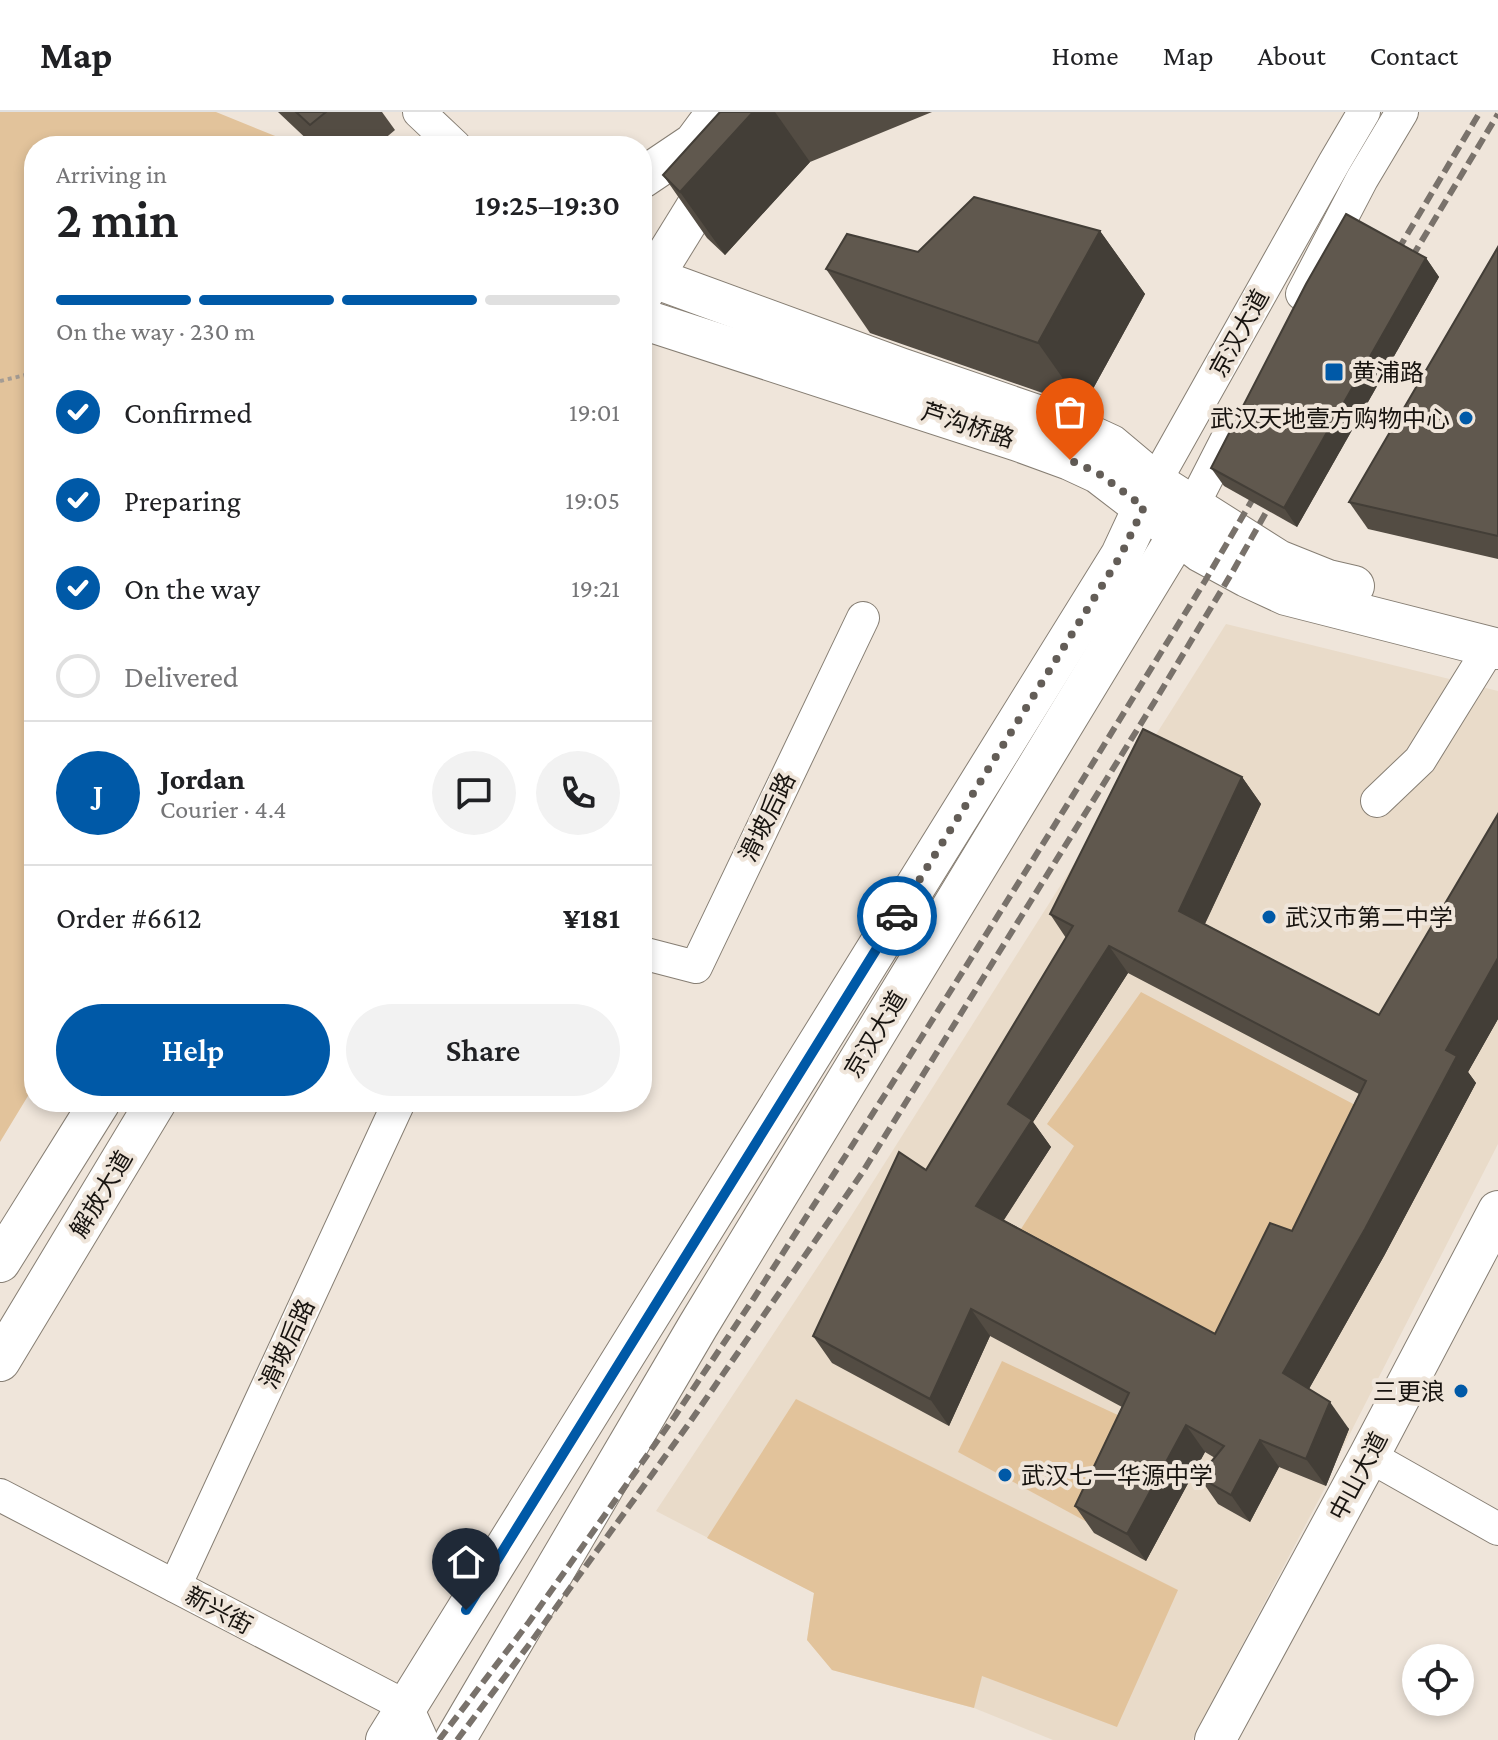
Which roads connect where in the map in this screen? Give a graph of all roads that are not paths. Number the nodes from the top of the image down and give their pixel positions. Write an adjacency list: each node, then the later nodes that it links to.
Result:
1 (419, 112): 6 (street)
2 (755, 112): 8 (main road)
3 (1364, 112): 13 (street, 京汉大道)
4 (1402, 112): 10 (street, 京汉大道)
5 (706, 122): 7 (main road)
6 (444, 136)
7 (652, 169)
8 (652, 279)
9 (652, 287): 13 (main road, 芦沟桥路)
10 (1291, 315)
11 (652, 322): 13 (main road, 芦沟桥路)
12 (1242, 411): 14 (street, 京汉大道)
13 (1150, 495): 14 (main road, 芦沟桥路); 31 (main road, 京汉大道)
14 (1185, 520): 16 (main road, 芦沟桥路); 33 (main road, 京汉大道)
15 (863, 618): 18 (street, 滑坡后路)
16 (1495, 639): 17 (street)
17 (1377, 801)
18 (652, 956)
19 (94, 1112): 23 (main road, 解放大道)
20 (150, 1112): 24 (main road, 解放大道)
21 (394, 1112): 30 (street, 滑坡后路)
22 (1498, 1211): 27 (main road, 中山大道)
23 (0, 1262)
24 (46, 1287): 25 (main road, 解放大道); 26 (main road, 解放大道)
25 (0, 1361)
26 (0, 1380)
27 (1369, 1456): 29 (street); 32 (main road, 中山大道)
28 (0, 1495): 30 (street, 新兴街)
29 (1498, 1529)
30 (175, 1586): 31 (street, 新兴街)
31 (405, 1729)
32 (1227, 1736)
33 (455, 1740)

